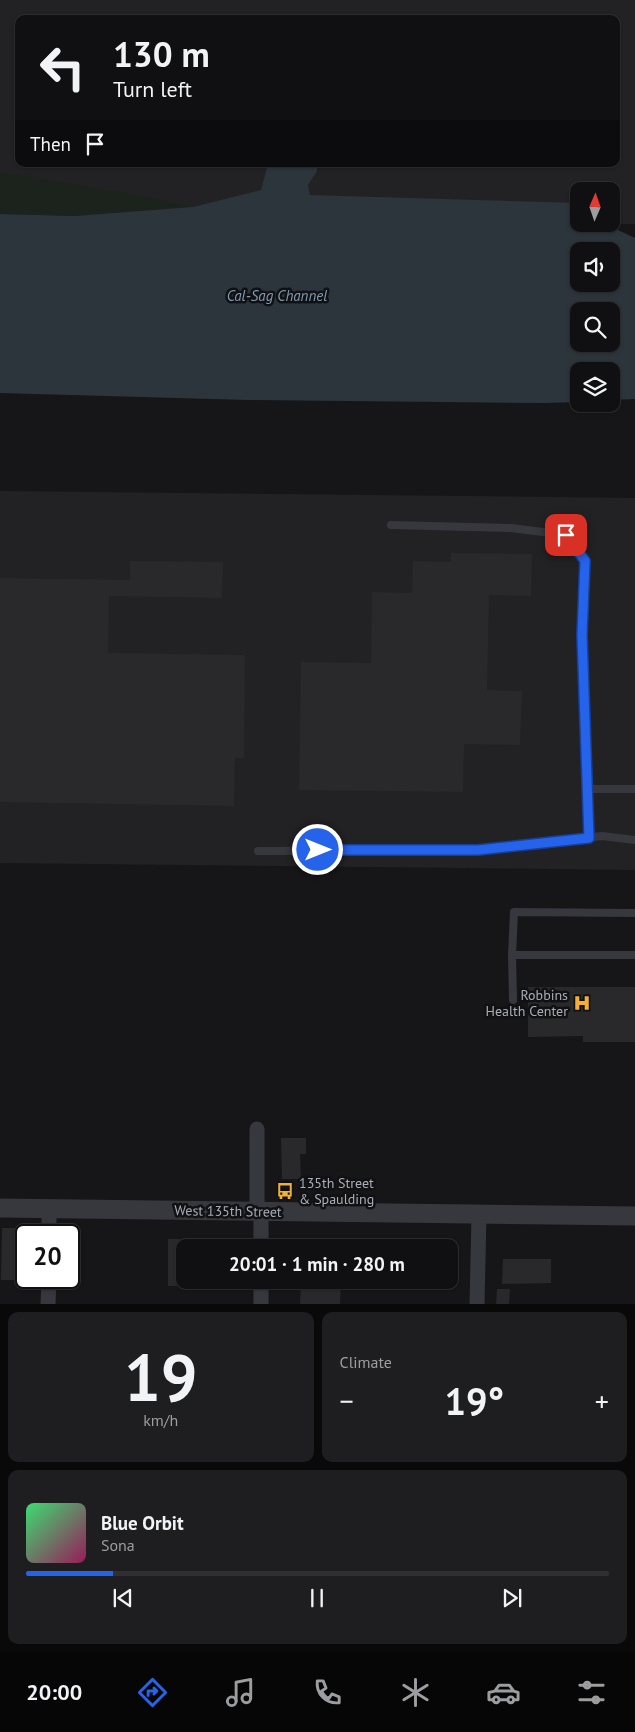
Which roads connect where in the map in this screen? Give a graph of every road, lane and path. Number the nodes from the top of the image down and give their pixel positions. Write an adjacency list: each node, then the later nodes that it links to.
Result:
1 (391, 524): 2 (lane)
2 (588, 789): 3 (lane); 4 (lane)
3 (635, 789)
4 (589, 838): 5 (lane); 6 (lane)
5 (635, 840)
6 (258, 851)
7 (635, 913): 8 (lane)
8 (512, 955): 9 (lane); 10 (lane)
9 (635, 955)
10 (513, 1000)
11 (257, 1129): 14 (street)
12 (0, 1208): 13 (street, West 135th Street)
13 (49, 1209): 14 (street, West 135th Street); 17 (street)
14 (259, 1211): 15 (street, West 135th Street); 18 (street)
15 (479, 1214): 16 (street, West 135th Street); 23 (street)
16 (635, 1216)
17 (49, 1224)
18 (261, 1239)
19 (49, 1289): 21 (street)
20 (261, 1289): 22 (street)
21 (48, 1304)
22 (261, 1304)
23 (477, 1304)

